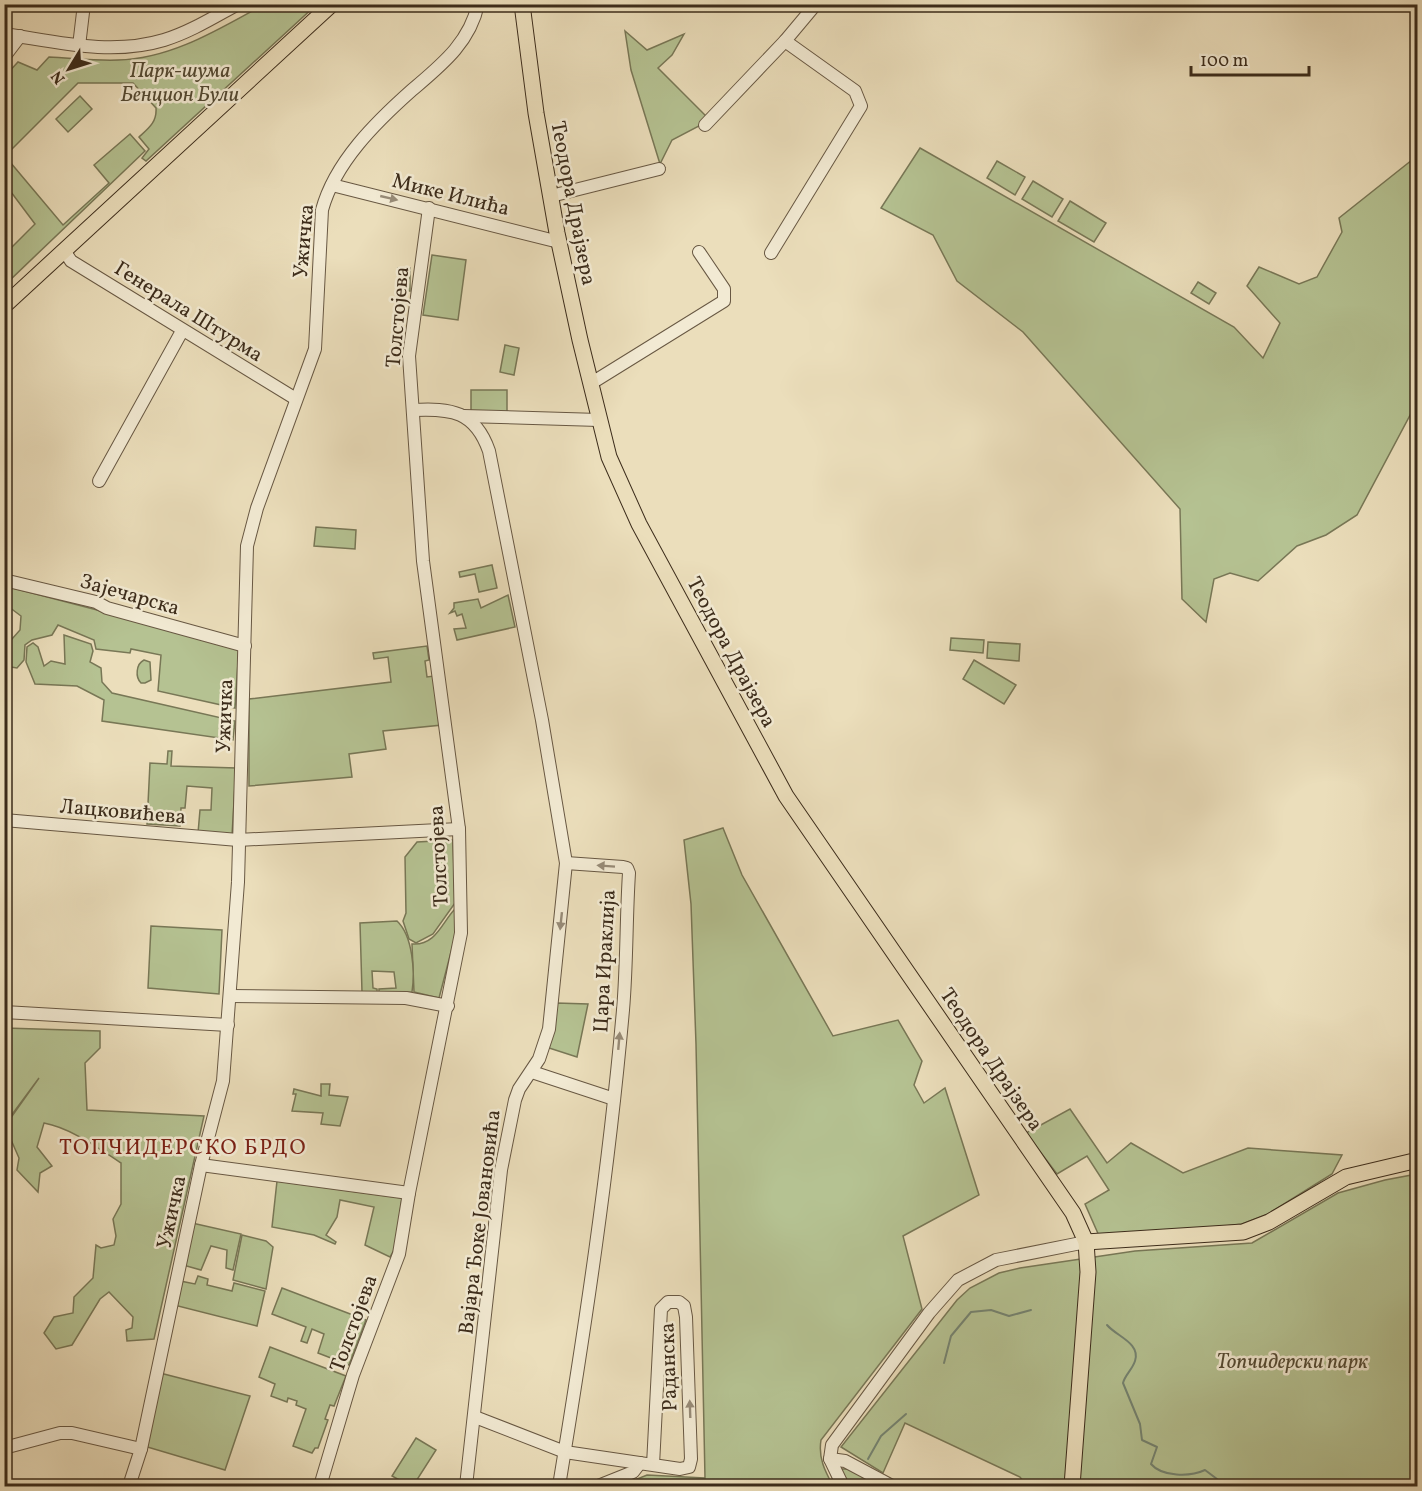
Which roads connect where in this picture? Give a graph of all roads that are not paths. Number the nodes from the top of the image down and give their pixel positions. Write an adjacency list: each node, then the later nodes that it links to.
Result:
1 (84, 4): 10 (street)
2 (238, 4): 10 (street)
3 (332, 4): 18 (main road)
4 (478, 4): 14 (street, Ужичка)
5 (522, 4): 15 (main road, Теодора Драјзера)
6 (816, 4): 9 (street)
7 (4, 34): 8 (street)
8 (20, 36): 10 (street); 11 (street)
9 (785, 41): 12 (street); 20 (street)
10 (79, 45)
11 (4, 57)
12 (705, 125)
13 (659, 169): 15 (street)
14 (332, 185): 16 (street, Мике Илића, one-way to 16); 24 (street, Ужичка)
15 (550, 196): 17 (main road, Теодора Драјзера)
16 (429, 208): 17 (street, Мике Илића); 25 (street, Толстојева)
17 (559, 242): 23 (main road, Теодора Драјзера)
18 (65, 252): 21 (main road); 22 (street, Генерала Штурма)
19 (699, 252): 23 (street)
20 (771, 253)
21 (4, 306)
22 (182, 330): 24 (street, Генерала Штурма); 28 (street)
23 (590, 384): 27 (main road, Теодора Драјзера)
24 (296, 399): 30 (street, Ужичка)
25 (413, 410): 26 (street); 32 (street, Толстојева)
26 (464, 416): 27 (street); 34 (street)
27 (599, 420): 44 (main road, Теодора Драјзера)
28 (99, 481)
29 (4, 580): 30 (street, Зајечарска)
30 (245, 646): 33 (street, Ужичка)
31 (4, 820): 33 (street, Лацковићева)
32 (459, 829): 33 (street, Лацковићева); 36 (street, Толстојева)
33 (238, 840): 35 (street, Ужичка)
34 (566, 863): 39 (street, Вајара Ђоке Јовановића, one-way to 39); 40 (street, Цара Ираклија, one-way to 34)
35 (230, 996): 36 (street); 38 (street, Ужичка)
36 (448, 1006): 43 (street, Толстојева)
37 (4, 1012): 38 (street)
38 (228, 1025): 42 (street, Ужичка)
39 (532, 1072): 40 (street); 45 (street, Вајара Ђоке Јовановића)
40 (614, 1099): 48 (street, Цара Ираклија)
41 (1418, 1160): 44 (main road)
42 (201, 1165): 43 (street); 47 (street, Ужичка)
43 (409, 1193): 53 (street, Толстојева)
44 (1086, 1242): 49 (street); 59 (main road)
45 (475, 1417): 48 (street, Раданска); 54 (street, Вајара Ђоке Јовановића)
46 (4, 1448): 47 (street)
47 (141, 1449): 52 (street, Ужичка)
48 (565, 1452): 50 (street, Раданска); 55 (street, Цара Ираклија)
49 (830, 1459): 57 (street); 58 (street)
50 (640, 1463): 51 (street, Раданска); 56 (street)
51 (653, 1465): 51 (street, Раданска, one-way to 51)
52 (129, 1486)
53 (320, 1486)
54 (466, 1486)
55 (559, 1486)
56 (598, 1486)
57 (843, 1486)
58 (892, 1486)
59 (1072, 1486)

